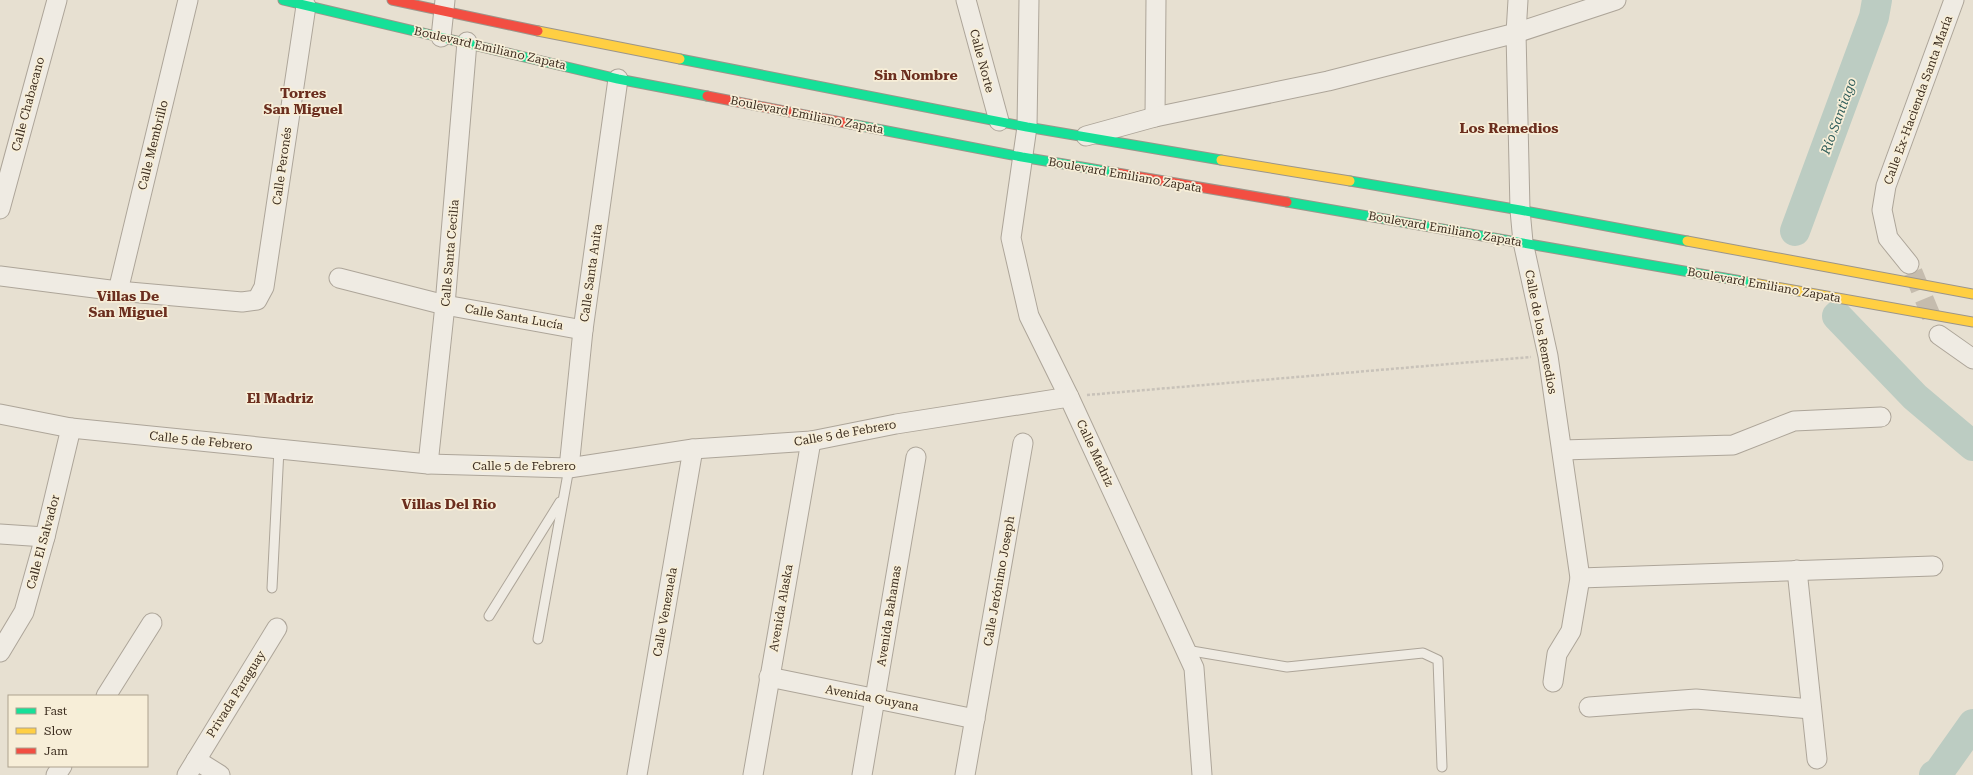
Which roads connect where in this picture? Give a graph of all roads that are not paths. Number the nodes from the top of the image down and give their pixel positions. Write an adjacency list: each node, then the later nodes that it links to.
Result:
1 (57, 0): 22 (street, Calle Chabacano)
2 (188, 0): 28 (street, Calle Membrillo)
3 (283, 0): 11 (street, Boulevard Emiliano Zapata)
4 (392, 0): 12 (street, Boulevard Emiliano Zapata)
5 (966, 0): 18 (street, Calle Norte)
6 (1029, 0): 19 (street, Calle Madriz)
7 (1156, 0): 17 (street)
8 (1518, 0): 13 (street, Calle de los Remedios)
9 (1616, 0): 13 (street, Boulevard Emiliano Zapata)
10 (1954, 0): 25 (street, Calle Ex-Hacienda Santa María)
11 (306, 6): 14 (street, Boulevard Emiliano Zapata); 28 (street, Calle Peronés)
12 (445, 6): 14 (street); 18 (street, Boulevard Emiliano Zapata)
13 (1516, 33): 17 (street, Boulevard Emiliano Zapata); 23 (street, Calle de los Remedios)
14 (441, 37): 15 (street, Boulevard Emiliano Zapata)
15 (467, 42): 16 (street, Boulevard Emiliano Zapata); 30 (street, Calle Santa Cecilia)
16 (618, 79): 21 (street, Boulevard Emiliano Zapata); 32 (street, Calle Santa Anita)
17 (1155, 117): 20 (street, Boulevard Emiliano Zapata)
18 (999, 121): 19 (street, Boulevard Emiliano Zapata)
19 (1027, 127): 20 (street, Boulevard Emiliano Zapata); 21 (street, Calle Madriz)
20 (1086, 136): 23 (street, Boulevard Emiliano Zapata)
21 (1022, 157): 24 (street, Boulevard Emiliano Zapata); 35 (street, Calle Madriz)
22 (0, 209)
23 (1520, 210): 24 (street, Calle de los Remedios); 29 (street, Boulevard Emiliano Zapata)
24 (1522, 242): 31 (street, Boulevard Emiliano Zapata); 43 (street, Calle de los Remedios)
25 (1909, 264)
26 (0, 276): 28 (street)
27 (339, 278): 30 (street, Calle Santa Lucía)
28 (118, 291)
29 (1973, 294)
30 (445, 305): 32 (street, Calle Santa Lucía); 45 (street, Calle Santa Cecilia)
31 (1973, 322)
32 (583, 330): 46 (street, Calle Santa Anita)
33 (1939, 335): 34 (street)
34 (1973, 359)
35 (1069, 397): 39 (street, Calle 5 de Febrero); 58 (street, Calle Madriz)
36 (0, 414): 38 (street, Calle 5 de Febrero)
37 (1881, 417): 43 (street)
38 (71, 428): 41 (street, Calle 5 de Febrero); 49 (street, Calle El Salvador)
39 (811, 441): 42 (street, Calle 5 de Febrero); 60 (street, Avenida Alaska)
40 (1023, 443): 66 (street, Calle Jerónimo Joseph)
41 (279, 449): 45 (street, Calle 5 de Febrero); 53 (lane)
42 (693, 449): 46 (street, Calle 5 de Febrero); 71 (street, Calle Venezuela)
43 (1562, 450): 52 (street, Calle de los Remedios)
44 (916, 457): 63 (street, Avenida Bahamas)
45 (428, 464): 46 (street, Calle 5 de Febrero)
46 (569, 468): 47 (lane)
47 (564, 496): 54 (lane); 57 (lane)
48 (0, 534): 49 (street)
49 (45, 537): 59 (street, Calle El Salvador)
50 (1933, 566): 51 (street)
51 (1797, 570): 52 (street); 65 (street)
52 (1580, 578): 61 (street, Calle de los Remedios)
53 (272, 588)
54 (489, 616)
55 (152, 623): 62 (street)
56 (277, 628): 68 (street, Privada Paraguay)
57 (538, 639)
58 (1186, 650): 69 (lane); 75 (street, Calle Madriz)
59 (0, 652)
60 (769, 677): 63 (street, Avenida Guyana); 72 (street, Avenida Alaska)
61 (1553, 682)
62 (107, 695)
63 (876, 699): 66 (street, Avenida Guyana); 73 (street, Avenida Bahamas)
64 (1589, 707): 65 (street)
65 (1812, 709): 67 (street)
66 (975, 719): 74 (street, Calle Jerónimo Joseph)
67 (1817, 758)
68 (191, 767): 70 (street)
69 (1442, 767)
70 (220, 775)
71 (637, 775)
72 (753, 775)
73 (862, 775)
74 (965, 775)
75 (1202, 775)

